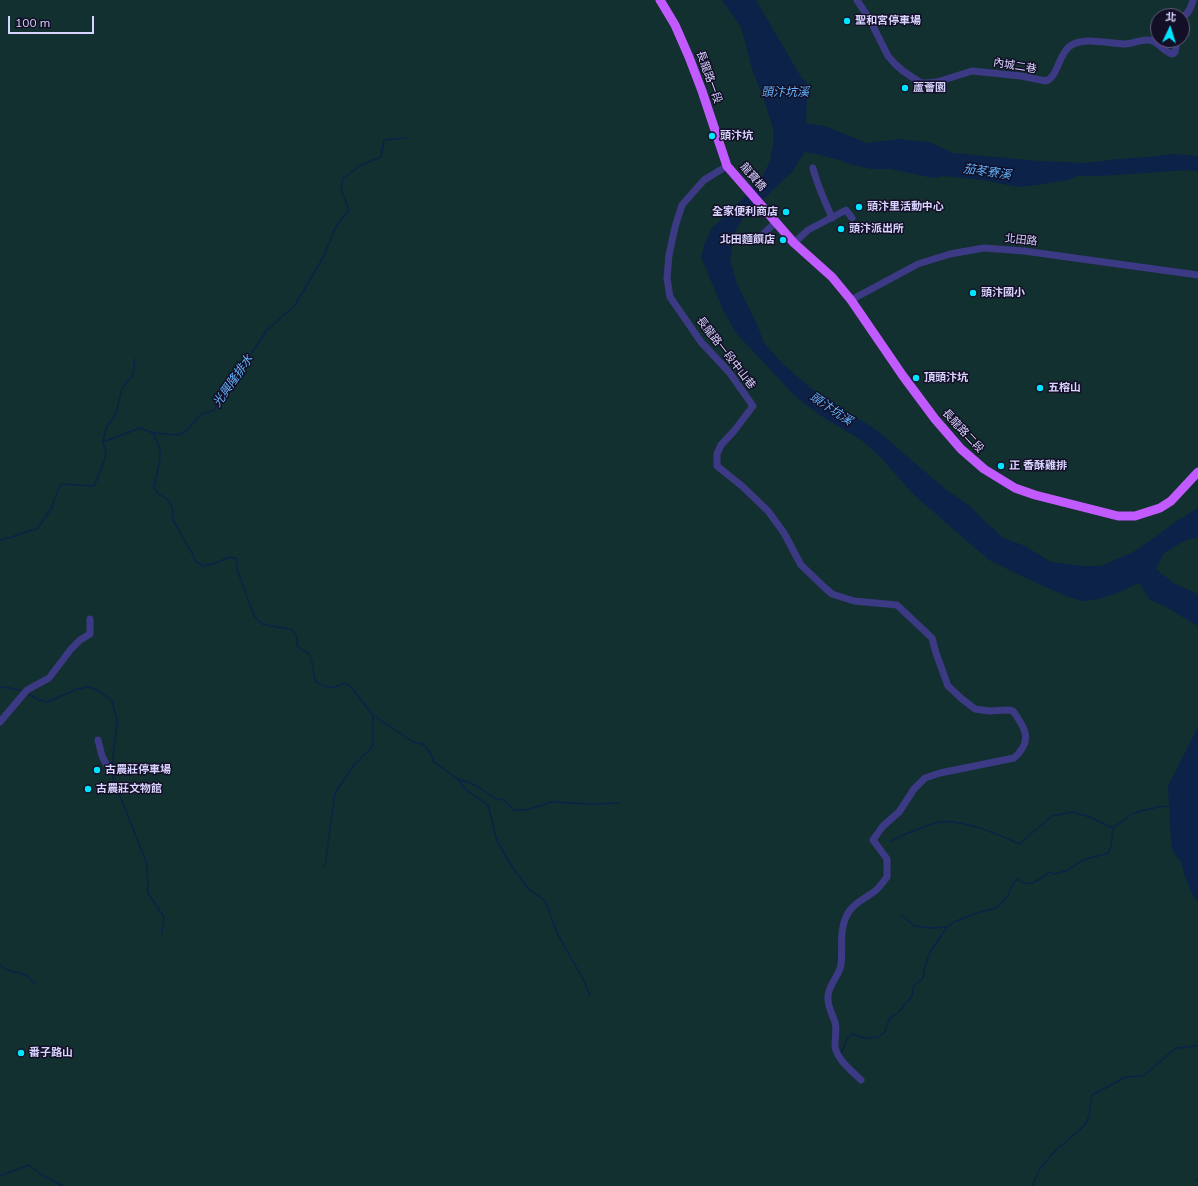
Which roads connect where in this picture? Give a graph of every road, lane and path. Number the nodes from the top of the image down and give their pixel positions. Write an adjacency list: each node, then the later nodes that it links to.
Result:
1 (660, 0): 6 (main road, 長龍路一段)
2 (857, 0): 3 (street, 內城二巷)
3 (1150, 40)
4 (1162, 48): 5 (street, 內城二巷)
5 (1176, 48)
6 (727, 166): 10 (main road, 龍寶橋); 20 (street, 長龍路一段中山巷)
7 (814, 168): 8 (street)
8 (832, 218): 9 (street); 12 (street)
9 (852, 218)
10 (776, 222): 11 (street); 12 (main road, 長龍路二段)
11 (760, 238)
12 (794, 243): 14 (main road, 長龍路二段)
13 (1198, 275): 14 (street, 北田路)
14 (851, 300): 15 (main road, 長龍路二段)
15 (1198, 472)
16 (90, 619): 17 (street)
17 (0, 722)
18 (98, 740): 19 (street)
19 (110, 772)
20 (861, 1080)

